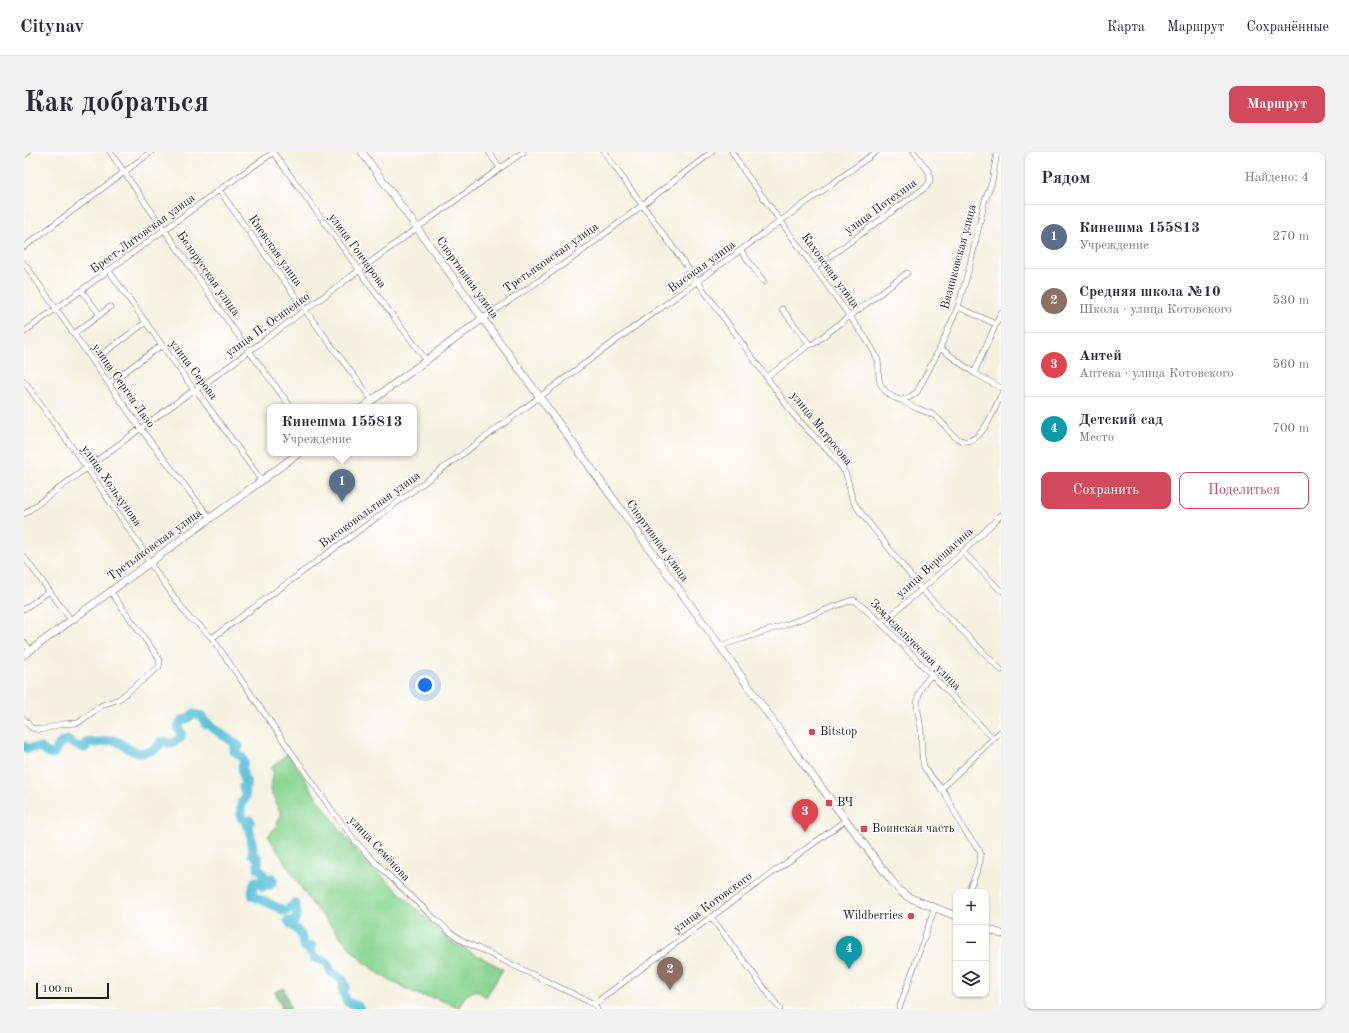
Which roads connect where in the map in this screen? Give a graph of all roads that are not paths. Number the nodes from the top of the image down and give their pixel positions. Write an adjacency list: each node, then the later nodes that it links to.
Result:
1 (28, 152): 14 (street)
2 (110, 152): 16 (street, Белорусская улица)
3 (151, 152): 16 (street)
4 (273, 152): 17 (street, Брест-Литовская улица); 27 (street, улица Гончарова)
5 (362, 152): 20 (street, Спортивная улица)
6 (489, 152): 15 (street)
7 (523, 152): 15 (street, улица П. Осипенко)
8 (712, 152): 18 (street, Третьяковская улица)
9 (732, 152): 19 (street, Каховская улица)
10 (876, 152): 19 (street, Высокая улица)
11 (914, 152): 25 (street, улица Потехина)
12 (997, 152): 33 (street, Вязниковская улица)
13 (607, 153): 18 (street, улица Матросова)
14 (24, 155)
15 (500, 168): 20 (street, улица П. Осипенко)
16 (123, 172): 21 (street, Белорусская улица); 22 (street)
17 (219, 190): 21 (street, Брест-Литовская улица); 36 (street, Киевская улица)
18 (642, 204): 29 (street, улица Матросова); 40 (street, Третьяковская улица)
19 (782, 221): 23 (street, Высокая улица); 25 (street, Каховская улица)
20 (417, 228): 27 (street, улица П. Осипенко); 40 (street, Спортивная улица)
21 (164, 230): 26 (street, Брест-Литовская улица); 48 (street, Белорусская улица)
22 (24, 247)
23 (741, 251): 29 (street, Высокая улица); 30 (street)
24 (24, 263): 34 (street, улица Сергея Лазо)
25 (815, 267): 39 (street, Каховская улица)
26 (109, 271): 31 (street, Брест-Литовская улица); 41 (street, улица Серова)
27 (360, 271): 36 (street, улица П. Осипенко); 50 (street, улица Гончарова)
28 (907, 273): 39 (street)
29 (698, 282): 52 (street, улица Матросова); 58 (street, Высокая улица)
30 (764, 282)
31 (82, 291): 34 (street, Брест-Литовская улица); 38 (street)
32 (110, 307): 38 (street)
33 (958, 308): 42 (street); 47 (street, Вязниковская улица)
34 (56, 309): 43 (street, Брест-Литовская улица); 44 (street, улица Сергея Лазо)
35 (782, 309): 46 (street)
36 (305, 310): 48 (street, улица П. Осипенко); 59 (street, Киевская улица)
37 (1001, 313): 42 (street)
38 (100, 315): 44 (street)
39 (849, 316): 46 (street); 60 (street, Каховская улица)
40 (482, 319): 50 (street, Третьяковская улица); 58 (street, Спортивная улица)
41 (146, 322): 45 (street, улица Серова); 49 (street)
42 (996, 324): 51 (street)
43 (24, 332)
44 (74, 334): 49 (street, улица Сергея Лазо)
45 (162, 345): 54 (street); 56 (street, улица Серова)
46 (810, 345): 52 (street)
47 (940, 348): 51 (street); 60 (street, Вязниковская улица)
48 (249, 351): 56 (street, улица П. Осипенко); 61 (street, Белорусская улица)
49 (93, 361): 54 (street, улица Сергея Лазо)
50 (427, 361): 59 (street, Третьяковская улица)
51 (974, 373): 55 (street)
52 (767, 376): 73 (street, улица Матросова)
53 (24, 381): 65 (street, улица Хользунова)
54 (108, 383): 63 (street, улица Сергея Лазо)
55 (1001, 388)
56 (195, 390): 63 (street, улица П. Осипенко); 66 (street, улица Серова)
57 (1001, 395): 60 (street, Каховская улица)
58 (539, 398): 80 (street, Высоковольтная улица); 82 (street, Спортивная улица)
59 (372, 400): 62 (street, Третьяковская улица)
60 (902, 400)
61 (289, 404)
62 (367, 404)
63 (140, 428): 65 (street, улица П. Осипенко); 69 (street, улица Сергея Лазо)
64 (295, 456): 66 (street, Третьяковская улица)
65 (86, 468): 67 (street, улица П. Осипенко); 72 (street, улица Хользунова)
66 (261, 480): 69 (street, Третьяковская улица)
67 (24, 514)
68 (1001, 515): 70 (street, улица Верещагина)
69 (210, 518): 72 (street, Третьяковская улица)
70 (964, 553): 73 (street, улица Верещагина); 76 (street)
71 (24, 557): 74 (street)
72 (149, 562): 75 (street, Третьяковская улица); 80 (street, улица Хользунова)
73 (922, 590): 79 (street, улица Верещагина); 84 (street, улица Матросова)
74 (50, 591): 77 (street); 78 (street)
75 (110, 591): 78 (street, Третьяковская улица); 86 (street)
76 (1001, 591)
77 (24, 610)
78 (71, 620): 83 (street, Третьяковская улица)
79 (882, 623): 82 (street, Земледельческая улица); 85 (street, Земледельческая улица)
80 (212, 638): 97 (street, улица Семёнова)
81 (24, 642): 83 (street)
82 (720, 646): 90 (street, Спортивная улица)
83 (27, 653)
84 (1001, 670)
85 (931, 675): 88 (street, Земледельческая улица); 89 (street)
86 (24, 719)
87 (1001, 731): 88 (street)
88 (993, 738): 89 (street)
89 (941, 789): 91 (street)
90 (846, 820): 92 (street, Спортивная улица); 94 (street, улица Котовского)
91 (969, 889)
92 (935, 907): 93 (street, Спортивная улица); 99 (street)
93 (953, 915)
94 (711, 917): 97 (street, улица Котовского); 98 (street)
95 (989, 929): 96 (street)
96 (1001, 934)
97 (595, 1007)
98 (780, 1009)
99 (899, 1009)

